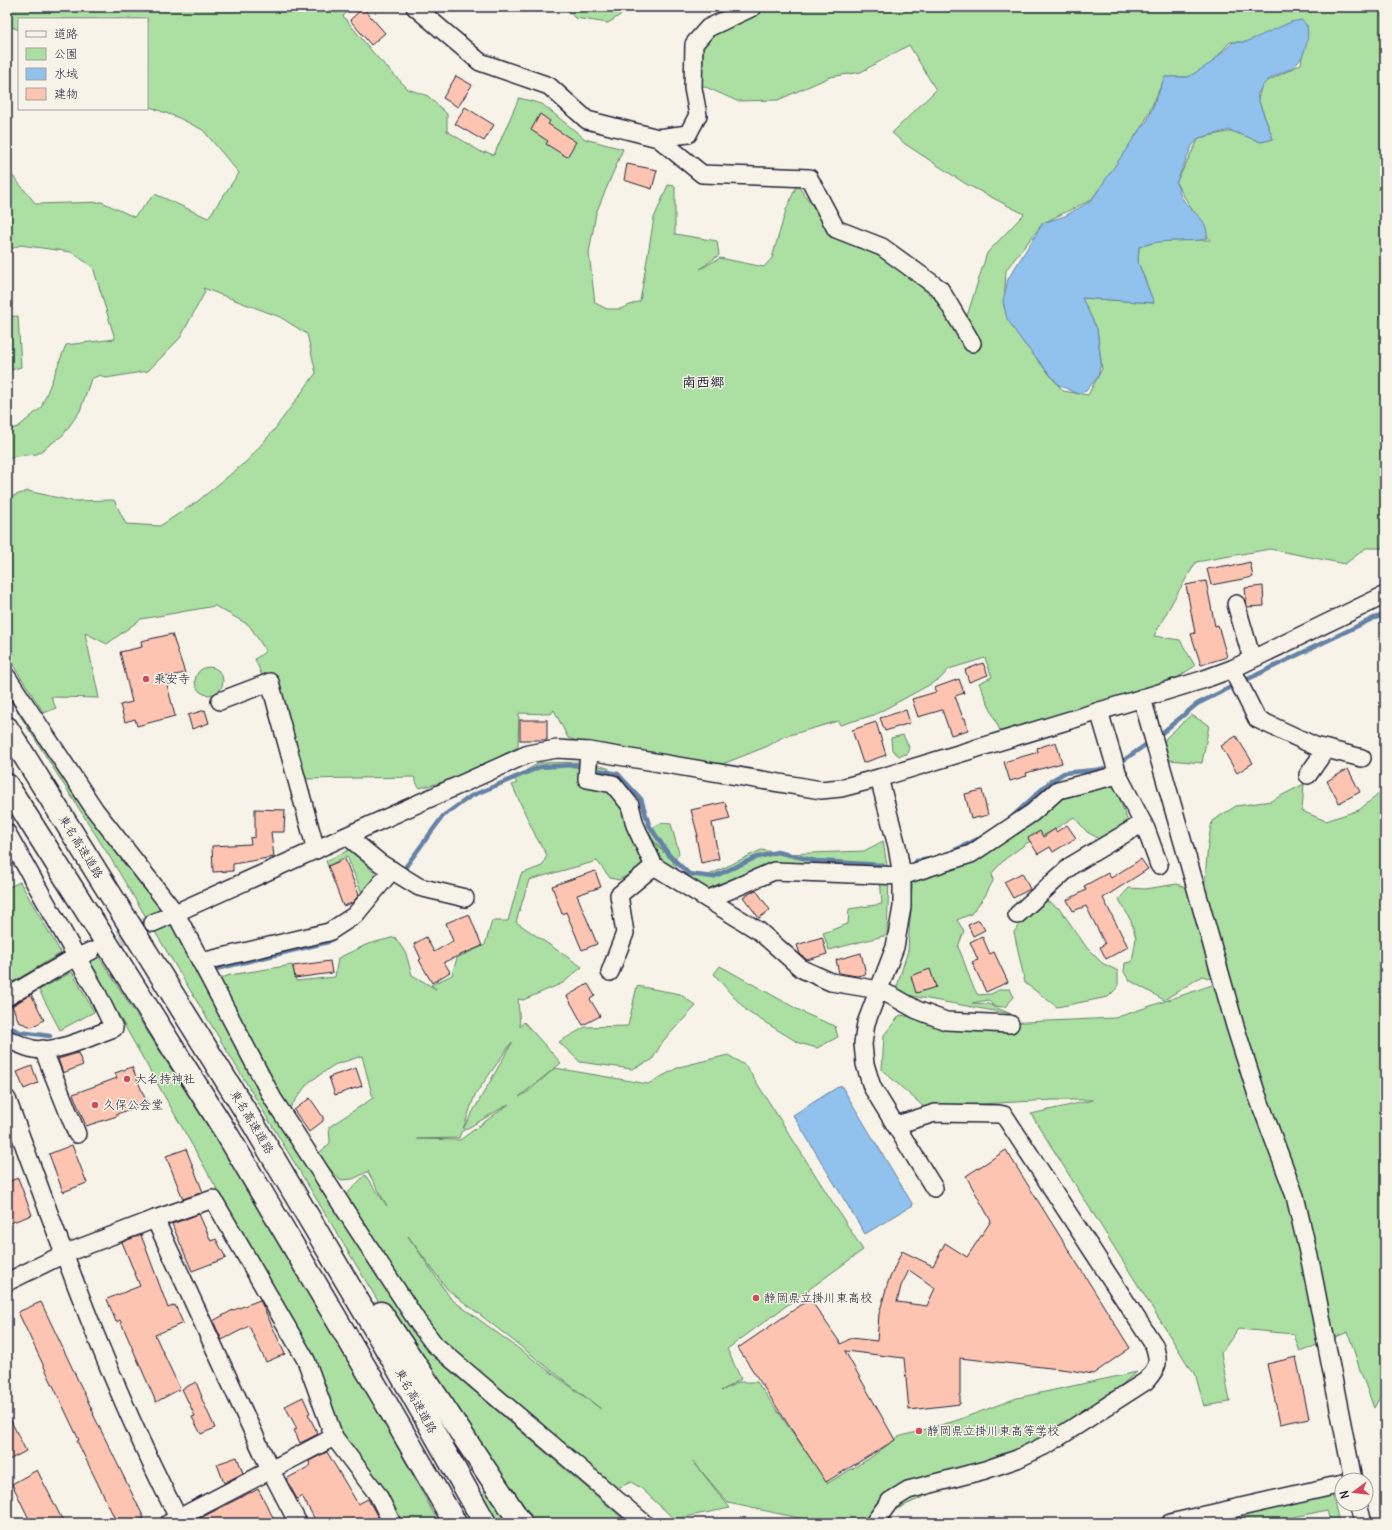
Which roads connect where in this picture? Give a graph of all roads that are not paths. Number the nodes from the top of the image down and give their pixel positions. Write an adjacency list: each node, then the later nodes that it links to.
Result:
1 (415, 7): 3 (street)
2 (753, 7): 3 (street)
3 (658, 138): 4 (street)
4 (972, 343)
5 (1385, 595): 7 (street)
6 (1236, 604): 7 (street)
7 (1252, 659): 8 (street)
8 (1232, 669): 10 (street); 14 (street)
9 (7, 677): 31 (street)
10 (1142, 698): 12 (street); 53 (street)
11 (220, 700): 24 (street)
12 (1098, 711): 17 (street); 19 (street)
13 (7, 728): 45 (highway, 東名高速道路)
14 (1326, 749): 16 (street); 18 (street)
15 (589, 751): 19 (street); 23 (street); 26 (street)
16 (1362, 758)
17 (1118, 775): 21 (street); 28 (street)
18 (1308, 775)
19 (879, 778): 28 (street)
20 (7, 785): 59 (highway)
21 (1143, 823): 25 (street); 32 (street)
22 (7, 833): 35 (street)
23 (347, 836): 24 (street); 27 (street)
24 (316, 850): 31 (street)
25 (1159, 865)
26 (654, 866): 30 (street); 37 (street)
27 (392, 870): 29 (street); 36 (street)
28 (902, 876): 30 (street); 38 (street)
29 (465, 898)
30 (709, 899): 38 (street)
31 (176, 914): 33 (street); 36 (street)
32 (1017, 914)
33 (153, 924)
34 (91, 951): 35 (street)
35 (76, 958): 39 (street); 42 (street)
36 (201, 962): 62 (street)
37 (610, 972)
38 (879, 990): 40 (street); 44 (street)
39 (7, 997)
40 (1010, 1024)
41 (7, 1039): 42 (street)
42 (43, 1049): 46 (street)
43 (7, 1099): 49 (street)
44 (896, 1124): 47 (street); 63 (street)
45 (254, 1125): 60 (highway, 東名高速道路); 61 (highway)
46 (77, 1134)
47 (934, 1188)
48 (155, 1219): 49 (street); 51 (street); 52 (street)
49 (64, 1254): 50 (street); 56 (street)
50 (7, 1282)
51 (334, 1437): 52 (street); 58 (street)
52 (271, 1471): 56 (street); 57 (street)
53 (1351, 1472)
54 (1334, 1486): 64 (street)
55 (1360, 1512): 65 (street)
56 (176, 1521)
57 (298, 1523)
58 (392, 1523)
59 (455, 1523)
60 (484, 1523)
61 (521, 1523)
62 (644, 1523)
63 (874, 1523)
64 (1170, 1523)
65 (1363, 1523)

